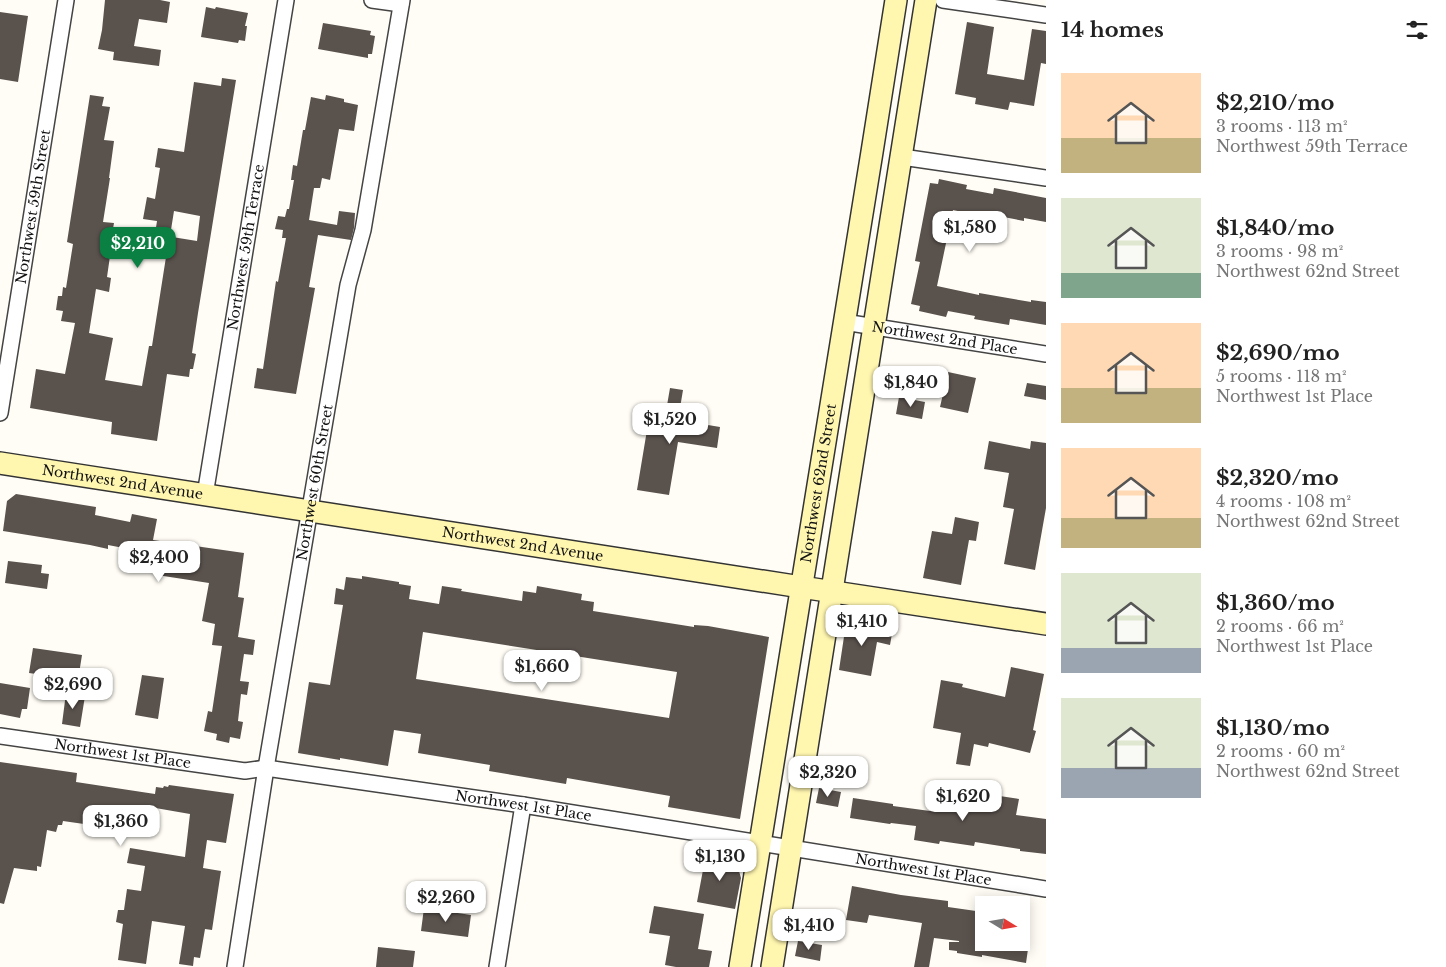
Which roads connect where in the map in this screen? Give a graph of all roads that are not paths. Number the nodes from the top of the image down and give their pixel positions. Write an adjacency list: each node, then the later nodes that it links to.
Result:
1 (66, 0): 14 (street, Northwest 59th Street)
2 (286, 0): 16 (street, Northwest 59th Terrace)
3 (372, 0): 7 (street)
4 (896, 0): 11 (main road, Northwest 62nd Street)
5 (926, 0): 9 (main road)
6 (943, 0): 8 (street)
7 (402, 2): 17 (street, Northwest 60th Street)
8 (1046, 15)
9 (902, 157): 10 (street); 12 (main road)
10 (1046, 178)
11 (844, 322): 12 (street, Northwest 2nd Place); 18 (main road, Northwest 62nd Street)
12 (875, 327): 13 (street, Northwest 2nd Place); 19 (main road)
13 (1046, 354)
14 (0, 413)
15 (0, 463): 16 (main road, Northwest 2nd Avenue)
16 (205, 495): 17 (main road, Northwest 2nd Avenue)
17 (310, 511): 18 (main road, Northwest 2nd Avenue); 22 (street, Northwest 60th Street)
18 (801, 587): 19 (main road, Northwest 2nd Avenue); 24 (main road, Northwest 62nd Street)
19 (832, 592): 20 (main road, Northwest 2nd Avenue); 25 (main road)
20 (1046, 624)
21 (0, 736): 22 (street, Northwest 1st Place)
22 (266, 768): 23 (street, Northwest 1st Place); 27 (street, Northwest 60th Street)
23 (523, 805): 24 (street, Northwest 1st Place); 28 (street)
24 (759, 844): 25 (street, Northwest 1st Place); 29 (main road, Northwest 62nd Street)
25 (791, 849): 26 (street, Northwest 1st Place); 30 (main road)
26 (1046, 889)
27 (235, 967)
28 (497, 967)
29 (740, 967)
30 (772, 967)

